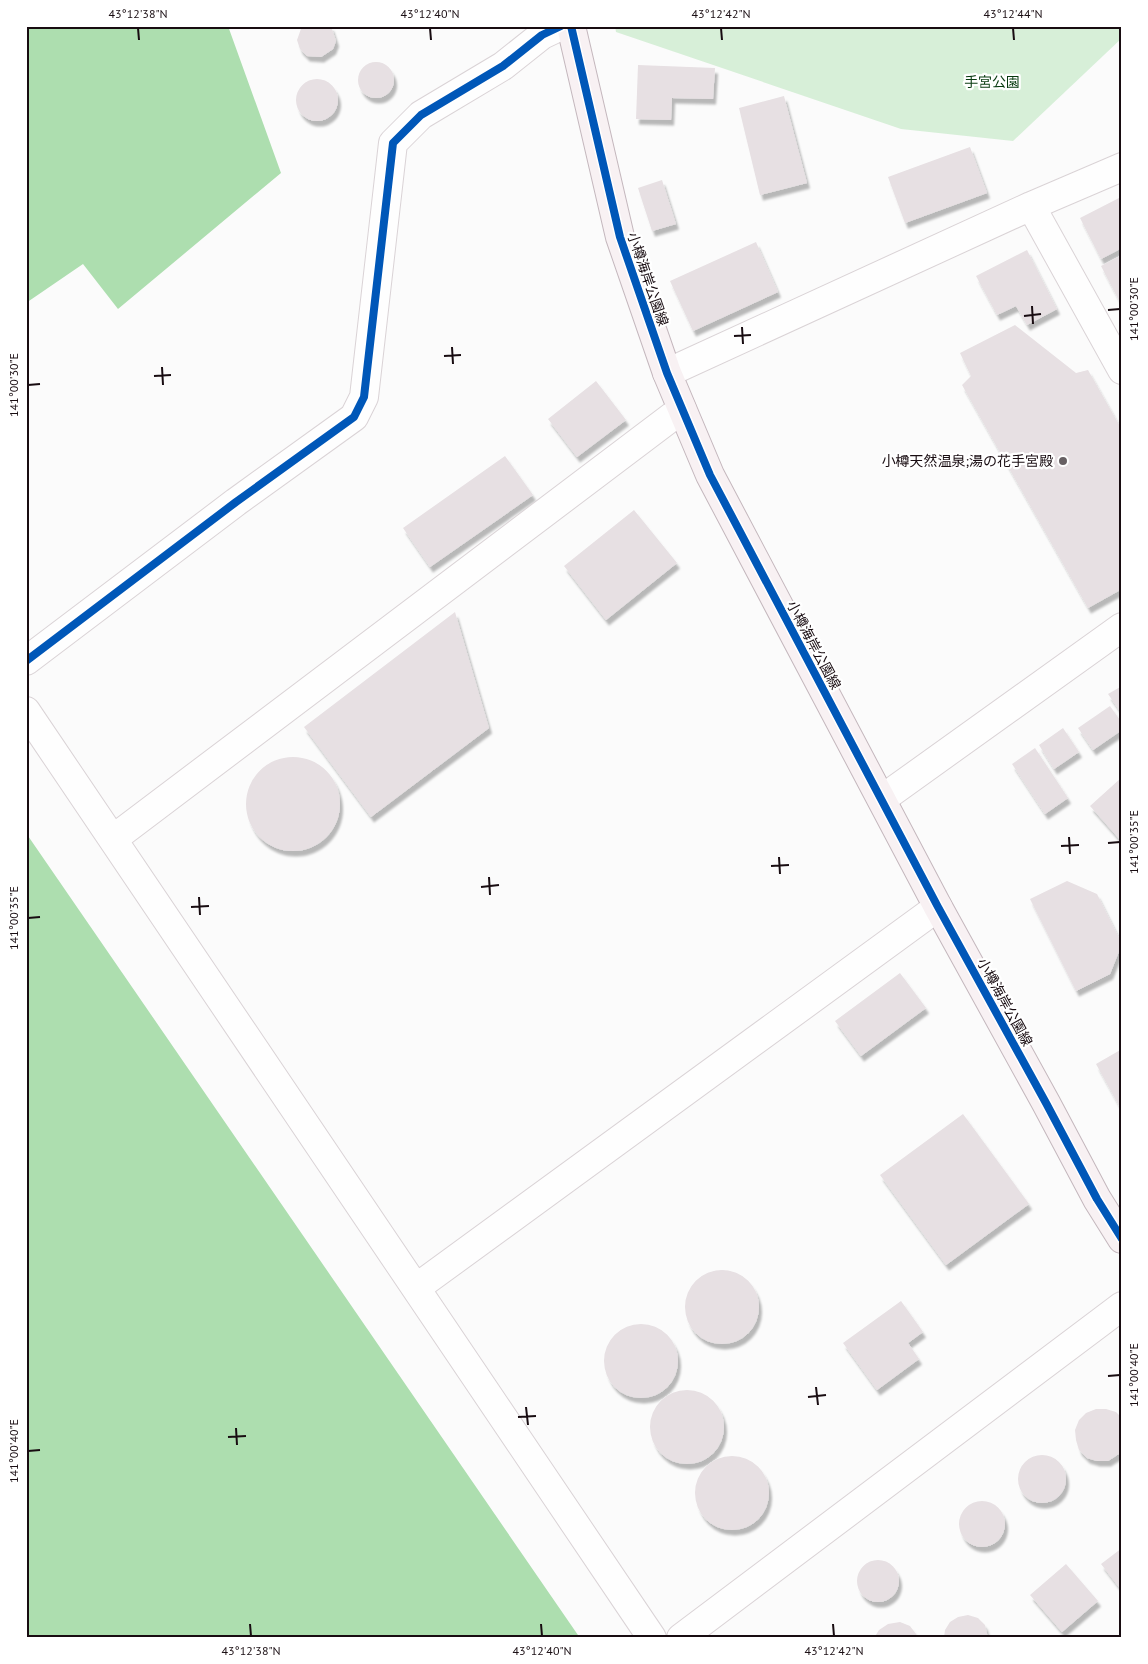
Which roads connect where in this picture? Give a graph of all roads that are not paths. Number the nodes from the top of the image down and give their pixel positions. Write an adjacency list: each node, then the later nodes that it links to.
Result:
1 (561, 26): 9 (street)
2 (572, 26): 6 (main road, 小樽海岸公園線)
3 (1122, 167): 4 (street)
4 (1031, 206): 5 (street); 6 (street)
5 (1122, 370)
6 (667, 373): 7 (main road, 小樽海岸公園線)
7 (682, 409): 11 (main road, 小樽海岸公園線); 12 (street)
8 (1122, 627): 11 (street)
9 (26, 661)
10 (26, 711): 12 (street)
11 (882, 799): 13 (main road, 小樽海岸公園線)
12 (113, 839): 15 (street)
13 (938, 907): 14 (main road, 小樽海岸公園線); 15 (street)
14 (1122, 1239)
15 (416, 1288): 17 (street)
16 (1122, 1306): 18 (street)
17 (652, 1638)
18 (681, 1638)

